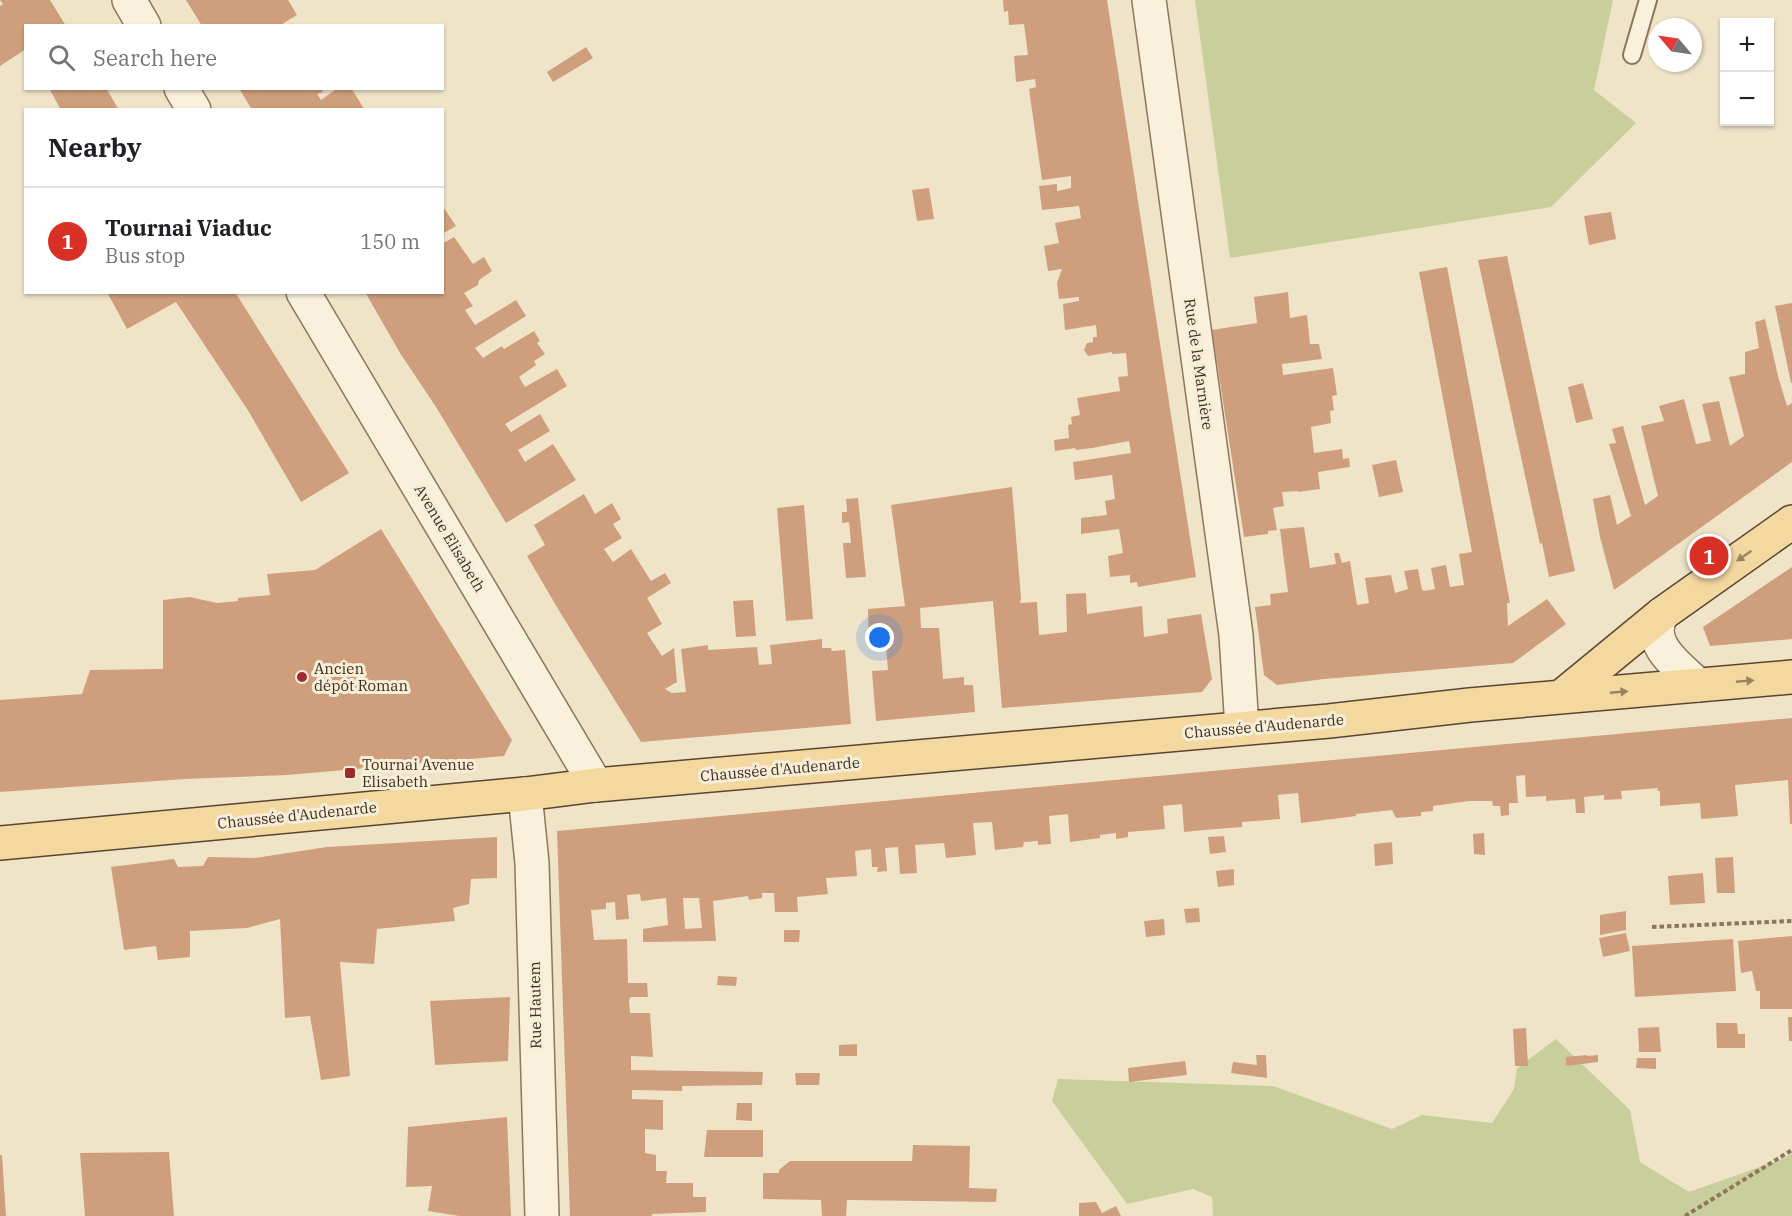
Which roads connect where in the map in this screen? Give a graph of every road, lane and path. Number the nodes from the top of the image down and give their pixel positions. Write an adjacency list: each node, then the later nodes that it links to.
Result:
1 (129, 0): 4 (street)
2 (1149, 0): 14 (street, Rue de la Marnière)
3 (1648, 0): 5 (lane)
4 (143, 24)
5 (1632, 55)
6 (183, 90): 7 (street)
7 (193, 108)
8 (304, 294): 15 (street, Avenue Elisabeth)
9 (1792, 522): 10 (main road, one-way to 10)
10 (1662, 614): 12 (street); 13 (main road)
11 (1792, 677): 12 (main road, Chaussée d'Audenarde, one-way to 11)
12 (1698, 685): 13 (main road, Chaussée d'Audenarde, one-way to 12)
13 (1561, 697): 14 (main road, Chaussée d'Audenarde)
14 (1242, 728): 15 (main road, Chaussée d'Audenarde)
15 (596, 785): 16 (main road, Chaussée d'Audenarde)
16 (525, 794): 17 (main road, Chaussée d'Audenarde); 21 (street, Rue Hautem)
17 (0, 843)
18 (1792, 921): 19 (path)
19 (1652, 927)
20 (1792, 1150): 22 (path)
21 (542, 1216)
22 (1686, 1216)

